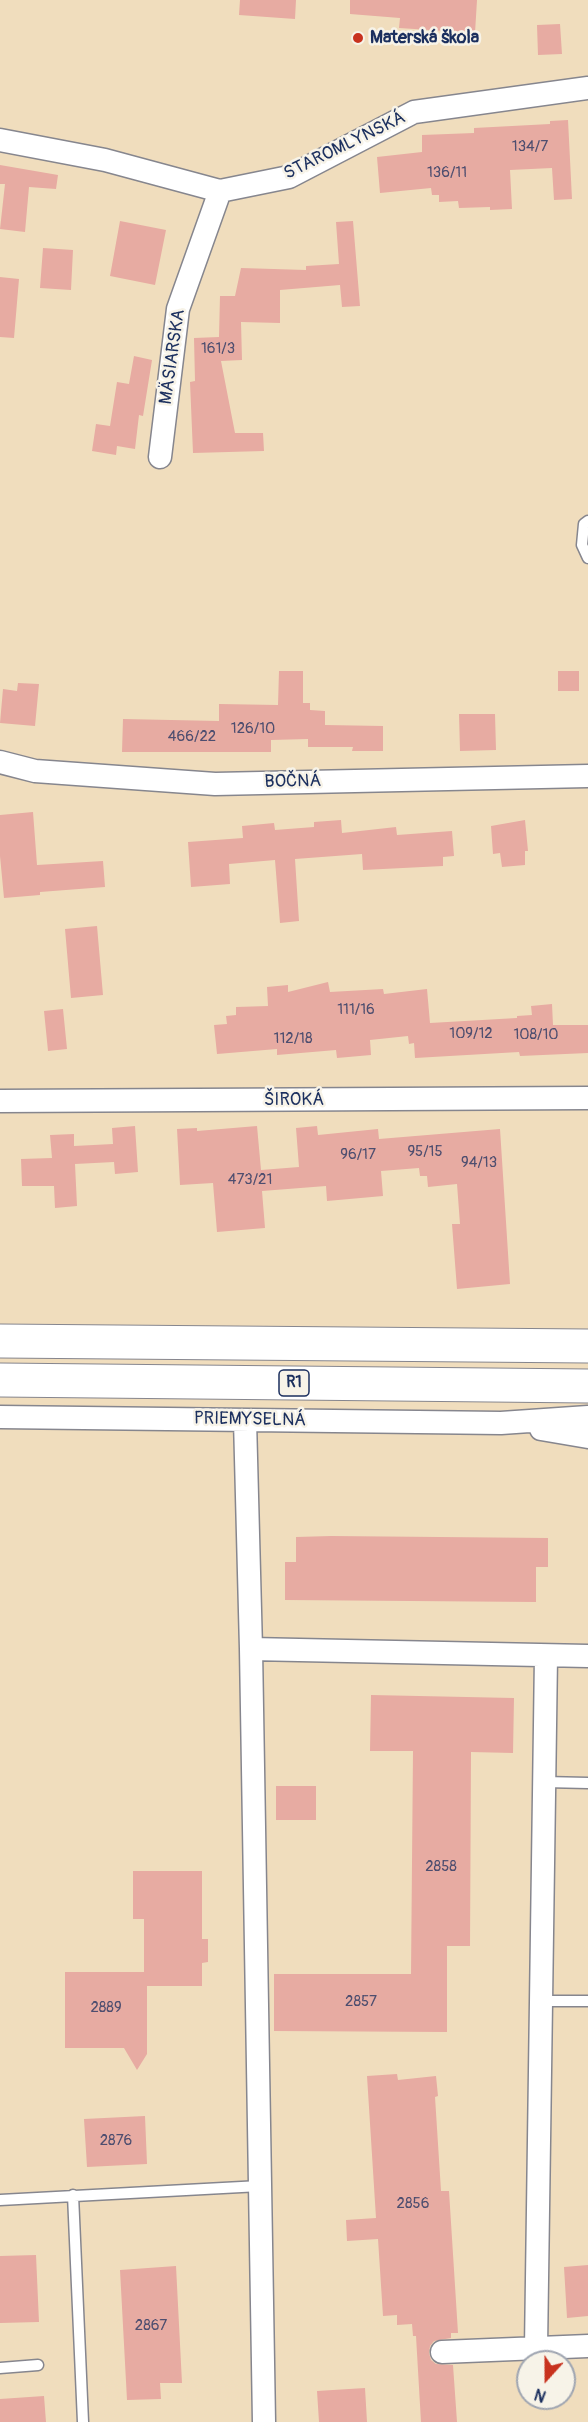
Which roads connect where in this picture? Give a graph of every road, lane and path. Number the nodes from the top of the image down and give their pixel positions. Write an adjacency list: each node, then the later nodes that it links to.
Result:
1 (588, 88): 3 (street, STAROMLYNSKÁ)
2 (0, 140): 3 (street, STAROMLYNSKÁ)
3 (220, 191): 4 (street, MÄSIARSKA)
4 (160, 457)
5 (588, 521): 6 (lane)
6 (588, 558)
7 (0, 762): 8 (street, BOČNÁ)
8 (588, 776)
9 (588, 1098): 10 (street, ŠIROKÁ)
10 (0, 1101)
11 (0, 1341): 12 (highway, R1)
12 (588, 1346)
13 (0, 1380): 14 (highway, R1)
14 (588, 1386)
15 (0, 1417): 17 (street, PRIEMYSELNÁ)
16 (588, 1418): 18 (street, PRIEMYSELNÁ)
17 (245, 1420): 18 (street, PRIEMYSELNÁ); 20 (street)
18 (501, 1423): 19 (street, PRIEMYSELNÁ)
19 (588, 1437)
20 (251, 1649): 21 (street); 27 (street)
21 (546, 1656): 22 (street); 23 (street)
22 (588, 1656)
23 (544, 1782): 24 (lane); 25 (street)
24 (588, 1783)
25 (541, 2001): 26 (lane); 31 (street)
26 (588, 2001)
27 (260, 2186): 28 (lane); 36 (street)
28 (74, 2195): 29 (lane); 35 (lane)
29 (0, 2200)
30 (588, 2346): 31 (street)
31 (536, 2348): 32 (street)
32 (442, 2352)
33 (38, 2366): 34 (lane)
34 (0, 2368)
35 (83, 2422)
36 (264, 2422)

